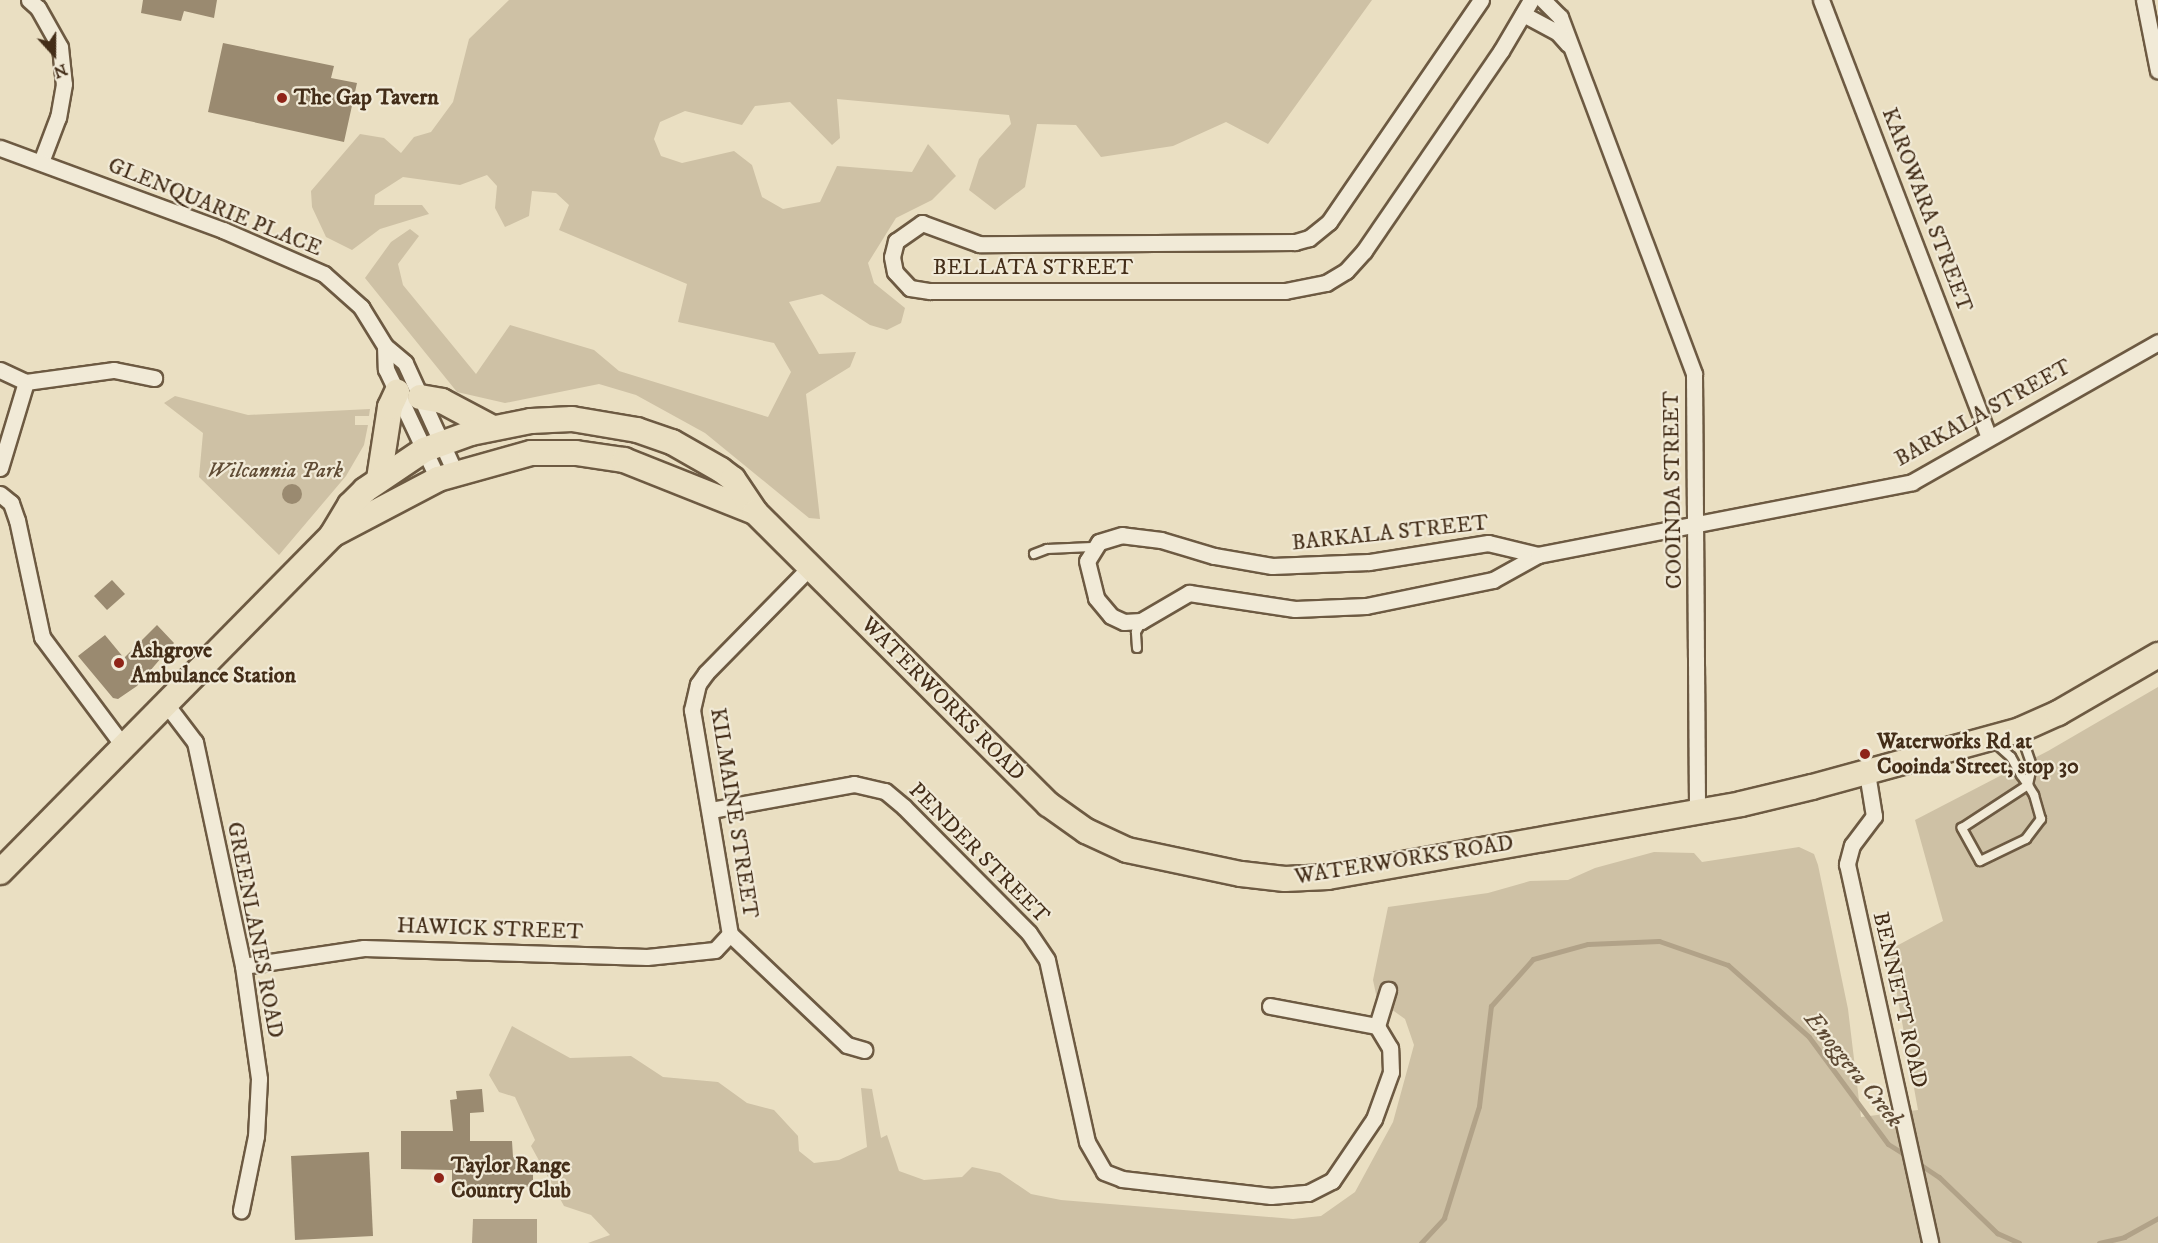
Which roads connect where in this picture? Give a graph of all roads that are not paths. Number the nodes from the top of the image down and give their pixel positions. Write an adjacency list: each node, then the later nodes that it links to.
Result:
1 (29, 0): 11 (street)
2 (1481, 0): 7 (street, BELLATA STREET)
3 (1530, 0): 7 (street, BELLATA STREET)
4 (1543, 0): 8 (street, COOINDA STREET)
5 (1821, 0): 19 (street, KAROWARA STREET)
6 (2144, 0): 9 (street)
7 (1523, 14): 8 (street, COOINDA STREET)
8 (1569, 46): 26 (street, COOINDA STREET)
9 (2158, 70)
10 (0, 148): 11 (street, GLENQUARIE PLACE)
11 (41, 162): 13 (street, GLENQUARIE PLACE)
12 (2158, 342): 19 (street, BARKALA STREET)
13 (385, 346): 17 (street, GLENQUARIE PLACE); 17 (street, GLENQUARIE PLACE)
14 (0, 370): 16 (street)
15 (154, 378): 16 (street)
16 (26, 382): 21 (street)
17 (409, 394): 18 (main road); 20 (street, GLENQUARIE PLACE); 20 (street, GLENQUARIE PLACE); 23 (main road)
18 (490, 428): 20 (main road, WATERWORKS ROAD); 25 (main road, WATERWORKS ROAD)
19 (1989, 437): 26 (street, BARKALA STREET)
20 (433, 447): 22 (street, GLENQUARIE PLACE); 23 (main road, WATERWORKS ROAD)
21 (0, 468)
22 (447, 476): 25 (main road, WATERWORKS ROAD); 27 (main road, WATERWORKS ROAD)
23 (379, 479): 27 (main road, WATERWORKS ROAD)
24 (0, 494): 38 (street)
25 (755, 512): 31 (main road, WATERWORKS ROAD)
26 (1696, 527): 30 (street, BARKALA STREET); 42 (street, COOINDA STREET)
27 (332, 535): 35 (main road, WATERWORKS ROAD)
28 (1092, 547): 29 (lane); 30 (street, BARKALA STREET); 32 (street)
29 (1034, 554)
30 (1538, 555): 32 (street, BARKALA STREET)
31 (811, 566): 41 (street, KILMAINE STREET); 42 (main road, WATERWORKS ROAD)
32 (1144, 620): 33 (lane)
33 (1137, 648)
34 (2158, 655): 36 (main road, WATERWORKS ROAD)
35 (166, 704): 38 (main road, WATERWORKS ROAD); 45 (street, GREENLANES ROAD)
36 (2020, 730): 37 (main road, WATERWORKS ROAD); 40 (lane)
37 (1991, 739): 39 (main road, WATERWORKS ROAD); 40 (lane)
38 (124, 747): 43 (main road, WATERWORKS ROAD)
39 (1867, 773): 42 (main road, WATERWORKS ROAD); 51 (street, BENNETT ROAD)
40 (2028, 785): 40 (lane)
41 (711, 810): 44 (street, KILMAINE STREET); 48 (street, PENDER STREET)
42 (1697, 812)
43 (0, 872)
44 (730, 934): 45 (street, HAWICK STREET); 49 (street, KILMAINE STREET)
45 (243, 966): 50 (street, GREENLANES ROAD)
46 (1388, 990): 48 (street)
47 (1270, 1006): 48 (street)
48 (1377, 1026)
49 (864, 1050)
50 (241, 1210)
51 (1930, 1243)

